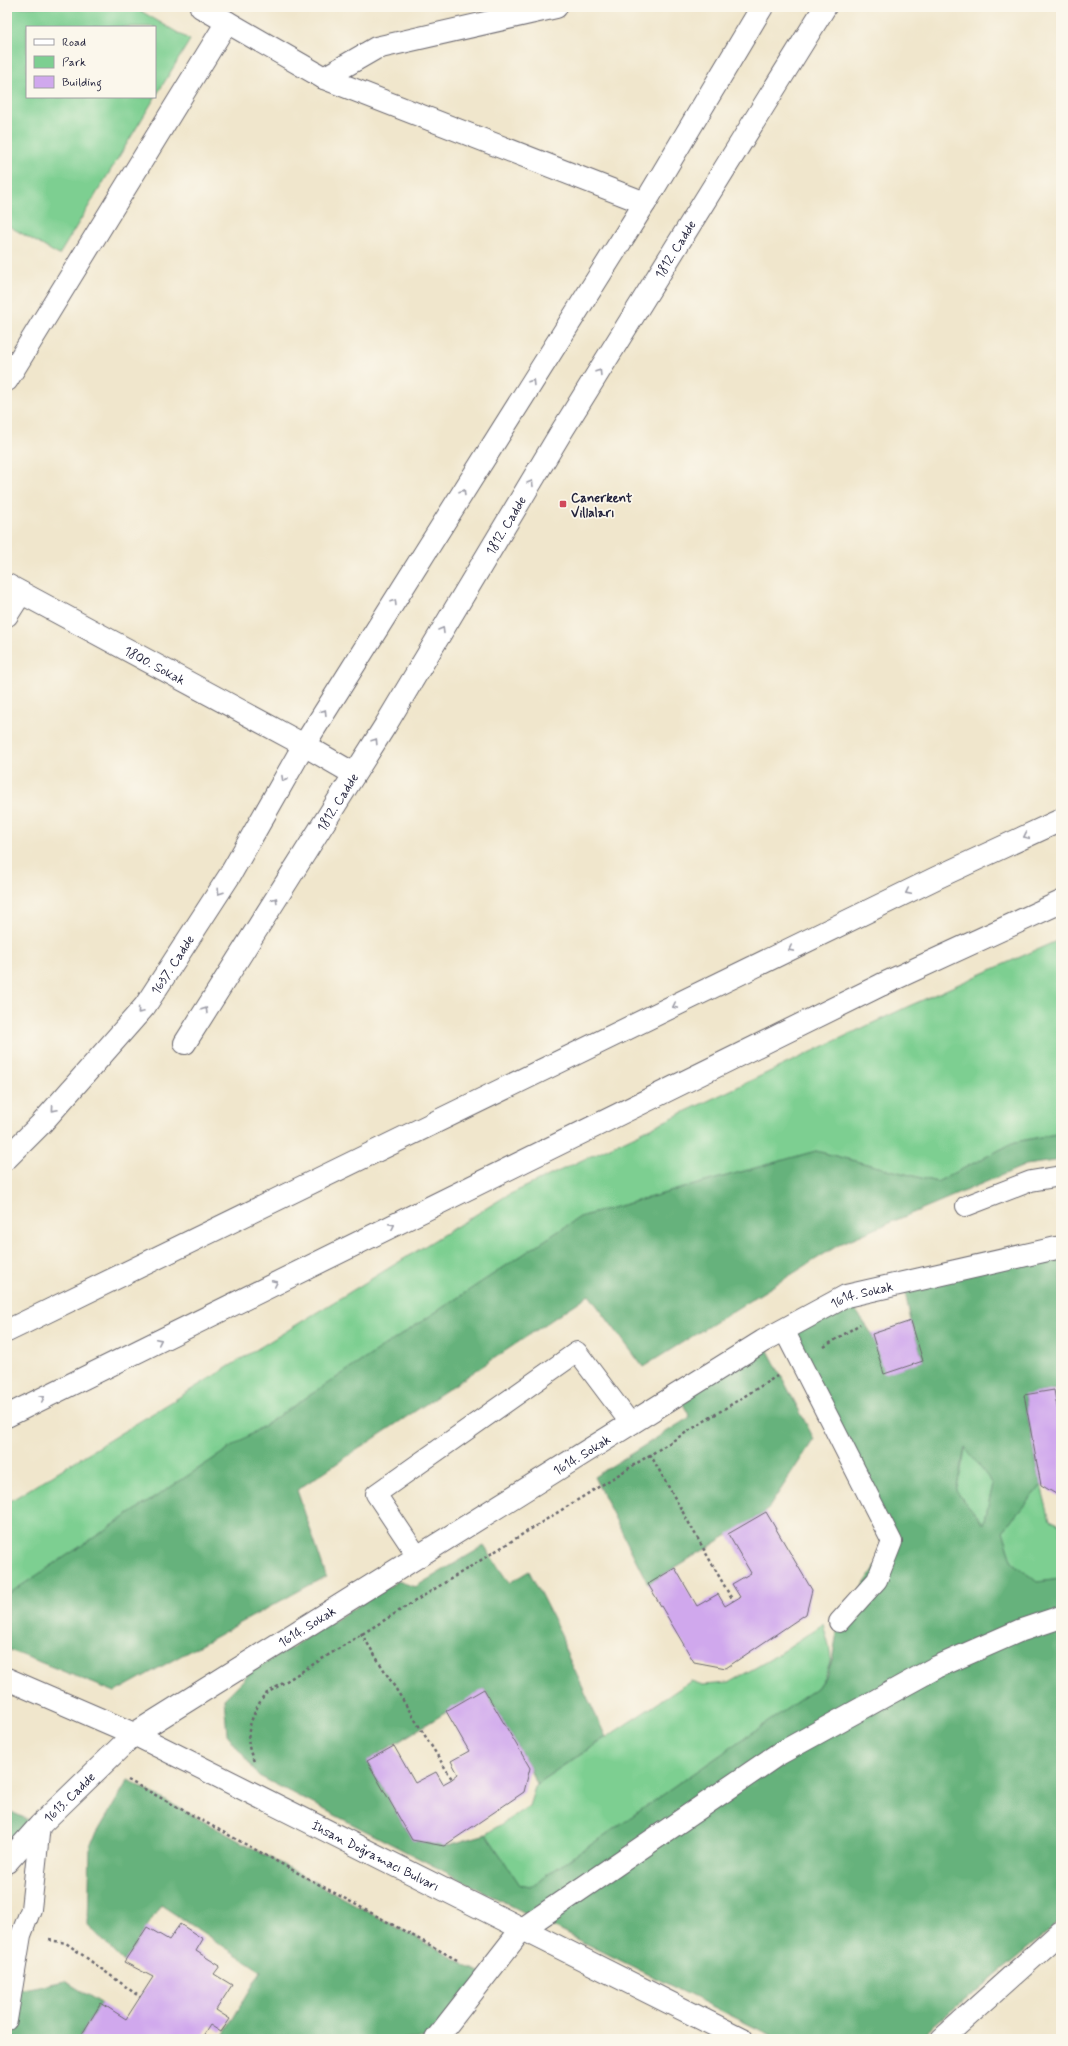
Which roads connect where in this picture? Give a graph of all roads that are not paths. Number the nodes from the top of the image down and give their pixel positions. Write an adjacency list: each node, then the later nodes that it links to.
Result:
1 (201, 7): 5 (street)
2 (556, 7): 6 (street)
3 (762, 7): 7 (street)
4 (825, 7): 12 (street, 1812. Cadde, one-way to 4)
5 (227, 22): 6 (street); 8 (street)
6 (324, 78): 7 (street)
7 (645, 202): 11 (street, one-way to 7)
8 (7, 380)
9 (14, 589): 10 (street); 11 (street, 1800. Sokak)
10 (7, 615)
11 (304, 745): 12 (street, 1800. Sokak); 16 (street, 1637. Cadde, one-way to 16)
12 (354, 774): 15 (street, 1812. Cadde, one-way to 12)
13 (1061, 820): 21 (street, one-way to 21)
14 (1061, 902): 22 (street, one-way to 14)
15 (185, 1043)
16 (7, 1158)
17 (1061, 1176): 18 (lane)
18 (966, 1206)
19 (1061, 1247): 20 (street, 1614. Sokak)
20 (784, 1330): 24 (street, 1614. Sokak); 26 (lane)
21 (7, 1331)
22 (7, 1416)
23 (631, 1424): 24 (lane)
24 (418, 1557): 28 (street, 1614. Sokak)
25 (1061, 1617): 31 (street)
26 (839, 1622)
27 (7, 1679): 28 (street, İhsan Doğramacı Bulvarı)
28 (134, 1734): 29 (street, 1613. Cadde); 31 (street, İhsan Doğramacı Bulvarı)
29 (40, 1825): 30 (street, 1613. Cadde); 33 (lane)
30 (7, 1862)
31 (521, 1930): 34 (street); 35 (street, İhsan Doğramacı Bulvarı)
32 (1061, 1932): 36 (street)
33 (7, 2020)
34 (436, 2039)
35 (742, 2039)
36 (942, 2039)

